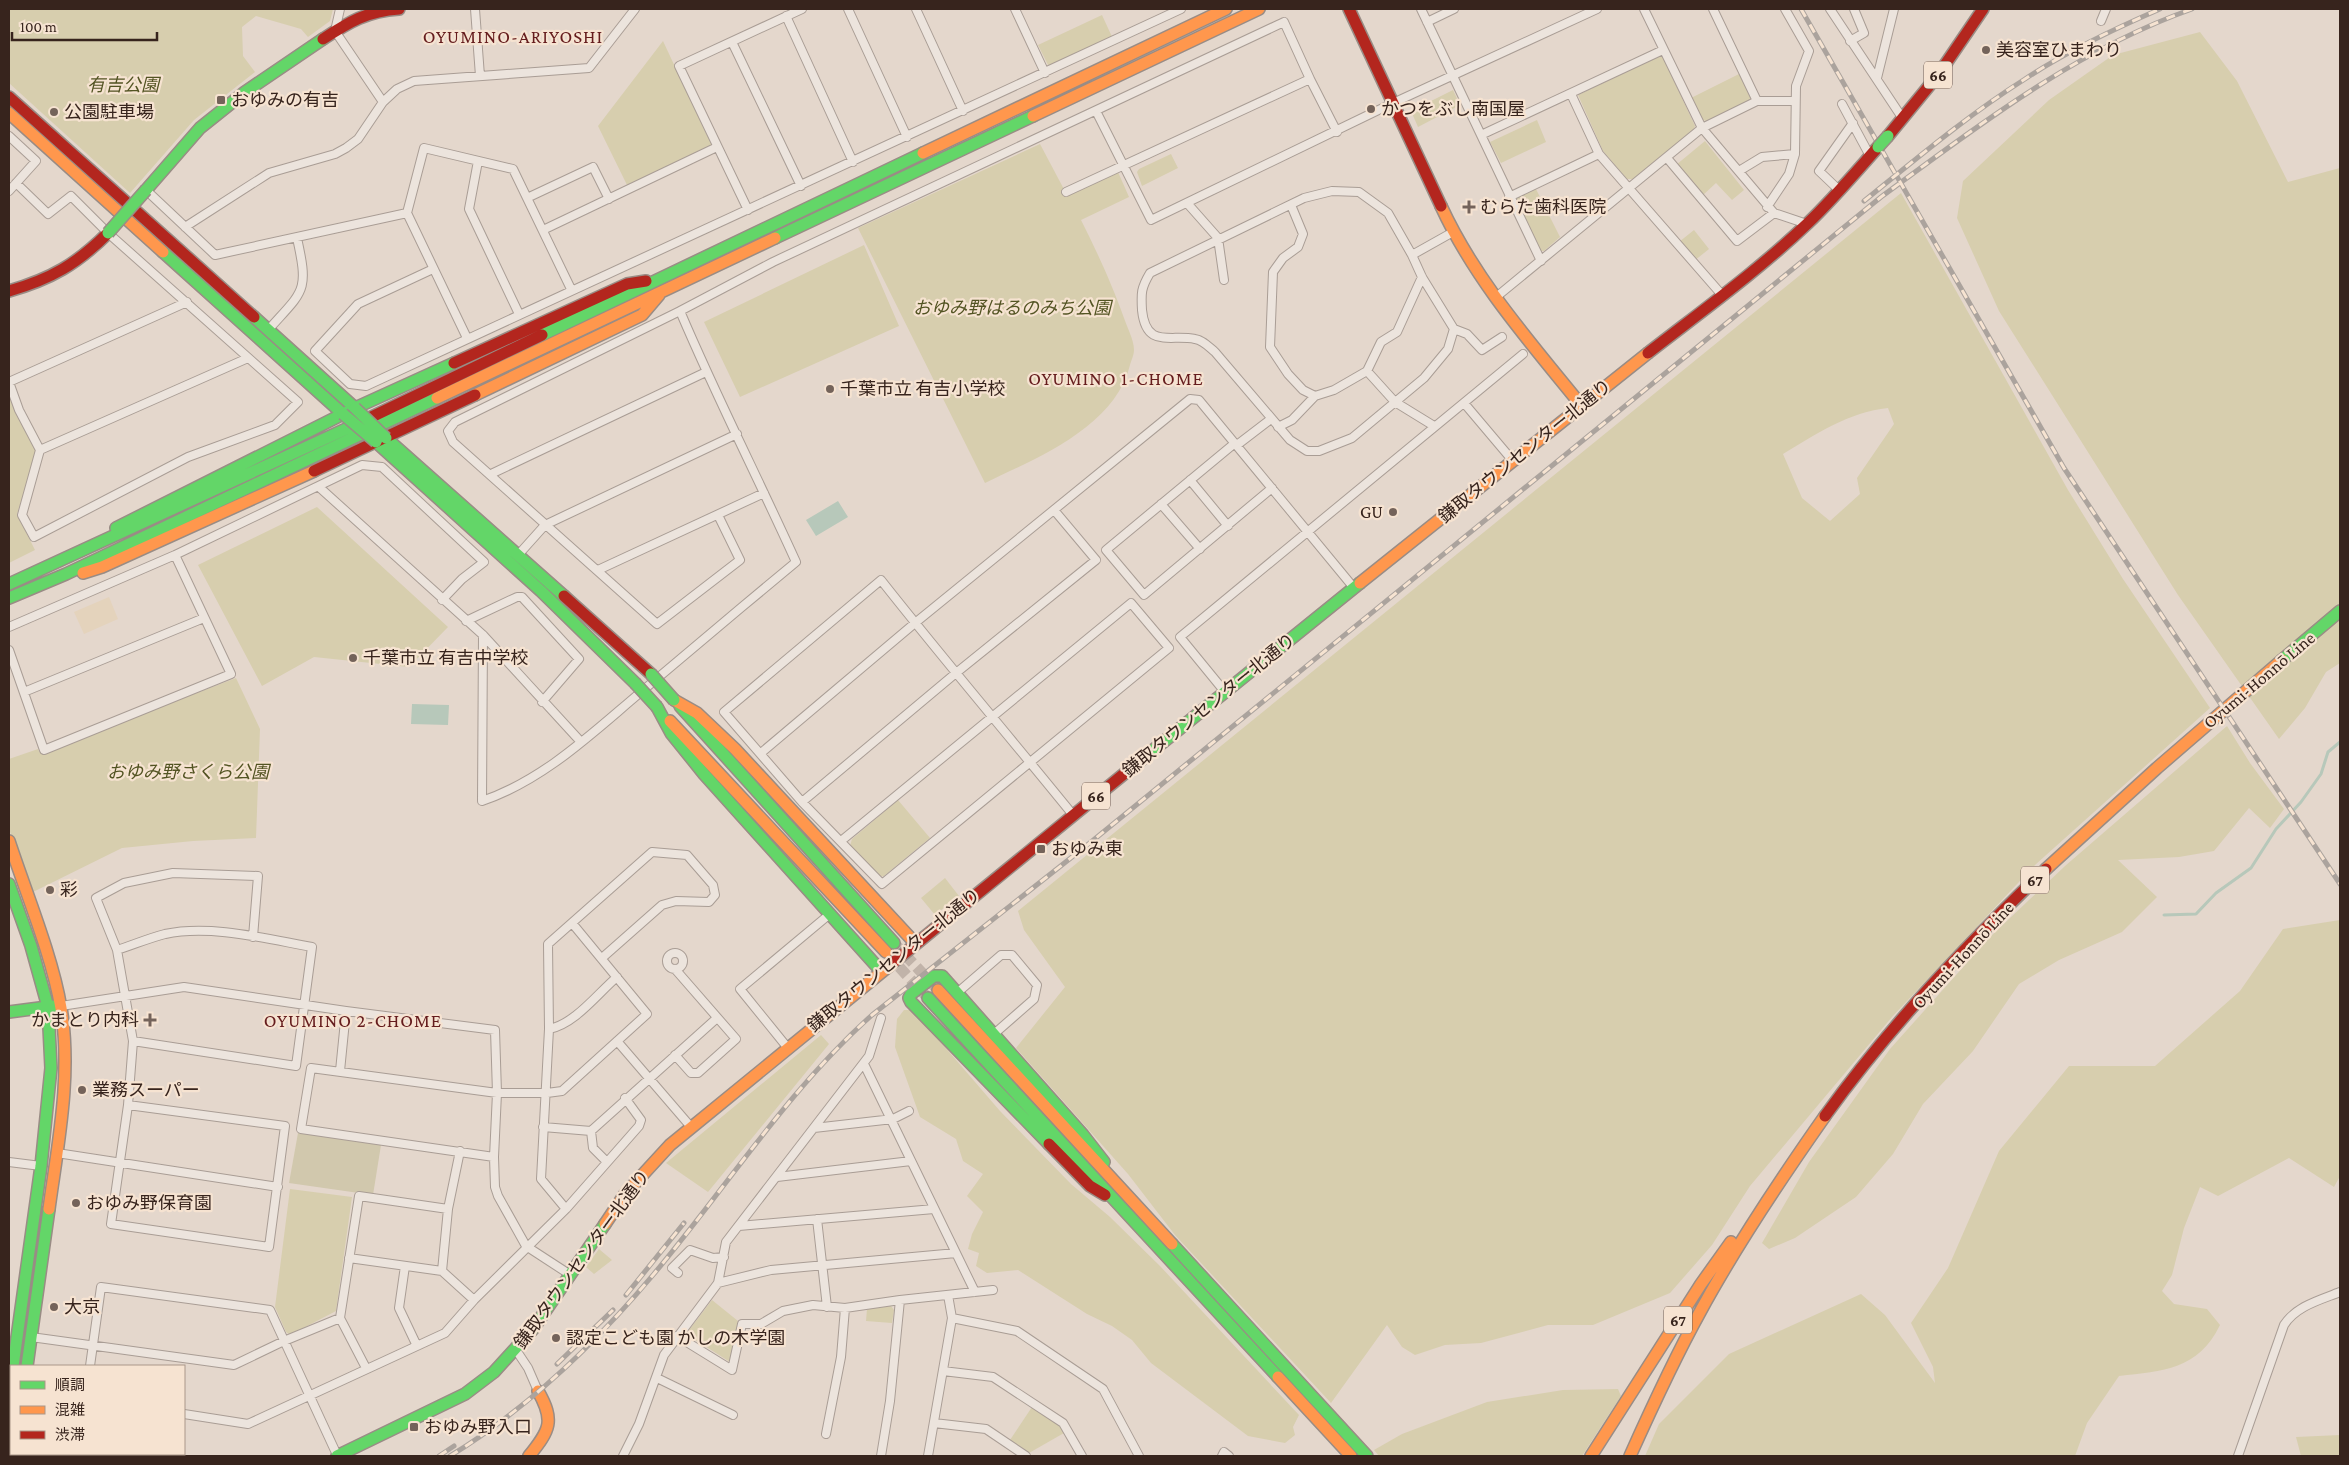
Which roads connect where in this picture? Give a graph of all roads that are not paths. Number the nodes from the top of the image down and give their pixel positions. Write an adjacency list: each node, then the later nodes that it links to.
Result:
1 (340, 9): 27 (street)
2 (399, 9): 27 (street)
3 (475, 9): 32 (street)
4 (635, 9): 32 (street)
5 (802, 9): 24 (street)
6 (848, 9): 52 (street)
7 (916, 9): 43 (street)
8 (1181, 9): 31 (street)
9 (1226, 9): 90 (street)
10 (1259, 9): 93 (street)
11 (1349, 9): 41 (street)
12 (1421, 9): 26 (street)
13 (1454, 9): 26 (street)
14 (1597, 9): 33 (street)
15 (1644, 9): 30 (street)
16 (1713, 9): 38 (street)
17 (1785, 9): 39 (street)
18 (1830, 9): 28 (street)
19 (1854, 9): 28 (street)
20 (1894, 9): 34 (street)
21 (1983, 9): 46 (street, 鎌取タウンセンター北通り / 66)
22 (2106, 9): 25 (street)
23 (1018, 10): 31 (street)
24 (786, 16): 29 (street); 59 (street)
25 (2101, 21)
26 (1428, 22): 33 (street)
27 (335, 31): 40 (street); 65 (street)
28 (1850, 41): 34 (street)
29 (732, 42): 53 (street); 63 (street)
30 (1663, 50): 36 (street); 48 (street)
31 (1045, 73): 43 (street)
32 (480, 76): 40 (street)
33 (1452, 76): 41 (street); 50 (street)
34 (1877, 78): 46 (street)
35 (1310, 79): 44 (street); 49 (street); 60 (street)
36 (1570, 94): 50 (street); 55 (street)
37 (9, 97): 99 (street)
38 (1757, 101): 39 (street); 48 (street)
39 (1795, 101): 56 (street)
40 (383, 102): 79 (street)
41 (1393, 103): 49 (street); 81 (street)
42 (1842, 104): 47 (street)
43 (963, 111): 52 (street)
44 (1096, 111): 60 (street); 97 (street)
45 (9, 113): 113 (street)
46 (1903, 118): 54 (street, 鎌取タウンセンター北通り / 66, bridge)
47 (1852, 123): 54 (street); 67 (street)
48 (1702, 128): 57 (street); 61 (street)
49 (1337, 132): 72 (street)
50 (1481, 135): 69 (street)
51 (9, 136): 62 (street)
52 (907, 137): 59 (street)
53 (717, 147): 71 (street); 75 (street)
54 (1874, 151): 67 (street, 鎌取タウンセンター北通り / 66)
55 (1599, 154): 64 (street); 69 (street)
56 (1795, 154): 61 (street); 74 (street)
57 (1667, 158): 64 (street); 77 (street)
58 (478, 161): 70 (street); 76 (street); 98 (street)
59 (853, 162): 63 (street)
60 (1123, 164): 68 (street); 72 (street)
61 (1739, 172): 74 (street)
62 (16, 184): 66 (street); 82 (street)
63 (801, 186): 75 (street)
64 (1629, 187): 86 (street); 94 (street)
65 (146, 190): 79 (street); 82 (street, bridge)
66 (9, 191)
67 (1840, 191): 78 (street, 鎌取タウンセンター北通り / 66)
68 (1066, 192)
69 (1509, 197): 86 (street)
70 (527, 198): 71 (street); 80 (street)
71 (609, 198): 80 (street)
72 (1187, 203): 84 (street)
73 (1291, 205): 84 (street); 85 (street); 108 (street)
74 (1767, 207): 77 (street)
75 (748, 210): 91 (street)
76 (407, 213): 83 (street); 87 (street)
77 (1774, 213): 78 (street)
78 (1807, 224): 94 (street, 鎌取タウンセンター北通り / 66)
79 (186, 227): 83 (street)
80 (543, 230): 91 (street)
81 (1453, 232): 85 (street); 95 (street)
82 (108, 233): 92 (street); 96 (street)
83 (297, 238): 99 (street)
84 (1218, 238): 89 (street); 114 (street)
85 (1412, 255): 88 (street)
86 (1541, 261): 95 (street)
87 (433, 269): 102 (street); 102 (street)
88 (1422, 277): 100 (street); 105 (street)
89 (1224, 280)
90 (652, 281): 112 (street); 134 (street)
91 (571, 289): 98 (street)
92 (9, 291)
93 (660, 294): 118 (street); 138 (street)
94 (1722, 295): 111 (street, 鎌取タウンセンター北通り / 66)
95 (1495, 298): 111 (street)
96 (187, 302): 104 (street); 107 (street)
97 (680, 311): 106 (street); 122 (street)
98 (518, 314): 102 (street)
99 (269, 329): 112 (street)
100 (1454, 329): 101 (street); 109 (street)
101 (1502, 336)
102 (467, 338)
103 (1523, 354): 110 (street)
104 (248, 358): 120 (street); 120 (street)
105 (1367, 371): 108 (street); 109 (street)
106 (706, 372): 117 (street); 122 (street)
107 (9, 382): 120 (street)
108 (1314, 396): 116 (street)
109 (1395, 402): 115 (street); 116 (street)
110 (1464, 403): 115 (street); 121 (street)
111 (1581, 405): 121 (street, 鎌取タウンセンター北通り / 66)
112 (355, 408): 113 (street); 118 (street, bridge)
113 (343, 414): 118 (street, bridge); 134 (street)
114 (1271, 419): 116 (street); 119 (street)
115 (1434, 426): 132 (street)
116 (1278, 427)
117 (737, 434): 126 (street); 130 (street)
118 (381, 440): 135 (street); 138 (street); 155 (street, bridge)
119 (1236, 444): 123 (street); 125 (street); 128 (street)
120 (40, 450)
121 (1513, 460): 140 (street, 鎌取タウンセンター北通り / 66)
122 (491, 474): 130 (street)
123 (1190, 480): 127 (street); 131 (street)
124 (318, 487): 136 (street); 142 (street); 142 (street)
125 (1272, 488): 131 (street); 132 (street)
126 (764, 493): 129 (street); 157 (street)
127 (1161, 504): 133 (street); 133 (street)
128 (1054, 510): 146 (street); 150 (street)
129 (718, 515): 137 (street); 137 (street)
130 (545, 525): 135 (street); 137 (street)
131 (1228, 526): 133 (street)
132 (1309, 532): 140 (street); 152 (street)
133 (1200, 549)
134 (77, 553): 139 (street)
135 (519, 554): 153 (street, bridge)
136 (175, 556): 144 (street); 147 (street)
137 (598, 570)
138 (66, 574): 141 (street)
139 (9, 584)
140 (1354, 588): 152 (street, 鎌取タウンセンター北通り / 66)
141 (9, 598)
142 (442, 600): 145 (street)
143 (2340, 611): 216 (street, Oyumi-Honnō Line / 67)
144 (204, 618): 151 (street); 151 (street)
145 (466, 620): 148 (street); 154 (street)
146 (914, 623): 150 (street); 158 (street); 158 (street)
147 (9, 627)
148 (483, 635): 154 (street); 157 (street)
149 (9, 650): 151 (street)
150 (956, 673): 156 (street); 160 (street)
151 (24, 692)
152 (1225, 692): 161 (street, 鎌取タウンセンター北通り / 66)
153 (674, 700): 168 (street); 169 (street)
154 (542, 702): 157 (street)
155 (657, 707): 171 (street); 174 (street)
156 (994, 717): 159 (street); 159 (street); 163 (street)
157 (581, 742)
158 (760, 753): 160 (street)
159 (1030, 762): 161 (street); 163 (street)
160 (802, 802): 163 (street)
161 (1073, 815): 169 (street, 鎌取タウンセンター北通り / 66)
162 (9, 841): 181 (street)
163 (841, 841)
164 (9, 884): 182 (street)
165 (825, 918): 191 (street)
166 (572, 923): 172 (street); 172 (street); 187 (street)
167 (253, 937): 170 (street); 170 (street); 180 (street)
168 (894, 943)
169 (915, 943): 174 (street, 鎌取タウンセンター北通り / 66)
170 (117, 950): 178 (street)
171 (886, 952)
172 (602, 958): 175 (street)
173 (675, 969): 185 (street)
174 (881, 971): 191 (street, 鎌取タウンセンター北通り / 66)
175 (617, 977): 187 (street); 190 (street)
176 (938, 990): 217 (street)
177 (957, 993): 188 (street); 188 (street); 217 (street)
178 (126, 996): 180 (street); 181 (street); 189 (street)
179 (928, 998): 217 (street)
180 (303, 1004): 183 (street); 189 (street)
181 (62, 1006): 182 (street); 207 (street)
182 (48, 1007): 184 (street); 213 (street)
183 (346, 1011): 194 (street); 196 (street)
184 (9, 1012)
185 (717, 1018): 192 (street); 192 (street)
186 (881, 1018): 193 (street)
187 (549, 1029): 197 (street)
188 (994, 1034): 217 (street)
189 (133, 1041): 199 (street)
190 (617, 1041): 195 (street); 197 (street)
191 (787, 1047): 203 (street, 鎌取タウンセンター北通り / 66)
192 (675, 1055): 195 (street)
193 (864, 1064): 201 (street); 204 (street)
194 (340, 1071): 196 (street); 206 (street)
195 (649, 1077): 198 (street); 203 (street)
196 (497, 1093): 197 (street); 208 (street)
197 (547, 1093): 202 (street)
198 (625, 1098): 205 (street); 209 (street)
199 (128, 1105): 212 (street); 215 (street)
200 (910, 1112): 201 (street)
201 (893, 1119): 204 (street); 210 (street)
202 (543, 1127): 205 (street); 219 (street)
203 (691, 1127): 231 (street, 鎌取タウンセンター北通り / 66)
204 (814, 1128): 214 (street)
205 (591, 1130): 209 (street)
206 (460, 1151): 208 (street); 218 (street)
207 (57, 1153): 212 (street); 244 (street)
208 (494, 1156): 223 (street)
209 (606, 1161): 219 (street)
210 (912, 1161): 214 (street); 220 (street)
211 (9, 1162): 213 (street)
212 (121, 1163): 215 (street); 215 (street)
213 (41, 1166): 249 (street)
214 (777, 1177): 222 (street)
215 (278, 1186)
216 (1773, 1189): 274 (street, Oyumi-Honnō Line / 67); 275 (street, Oyumi-Honnō Line / 67)
217 (1122, 1199): 257 (street)
218 (448, 1209): 226 (street); 229 (street)
219 (566, 1209): 223 (street)
220 (934, 1209): 221 (street); 224 (street)
221 (817, 1219): 222 (street); 228 (street)
222 (739, 1226): 225 (street)
223 (526, 1246): 231 (street); 237 (street)
224 (956, 1254): 228 (street); 234 (street)
225 (724, 1257): 230 (street); 232 (street)
226 (349, 1258): 227 (street); 241 (street)
227 (405, 1266): 229 (street); 247 (street)
228 (822, 1266): 232 (street); 239 (street)
229 (442, 1271): 237 (street)
230 (678, 1273)
231 (569, 1274): 248 (street, 鎌取タウンセンター北通り / 66)
232 (718, 1283): 243 (street)
233 (993, 1290): 234 (street)
234 (975, 1292): 236 (street)
235 (2340, 1292): 276 (street)
236 (948, 1295): 238 (street); 242 (street)
237 (474, 1300): 247 (street)
238 (900, 1300): 240 (street); 265 (street)
239 (826, 1307): 240 (street); 243 (street)
240 (845, 1308): 261 (street)
241 (340, 1318): 245 (street); 252 (street)
242 (952, 1318): 253 (street); 269 (street)
243 (677, 1336): 254 (street)
244 (31, 1337): 246 (street); 250 (street)
245 (284, 1340): 246 (street); 246 (street); 256 (street)
246 (92, 1346): 251 (street)
247 (417, 1346): 252 (street)
248 (516, 1350): 255 (street); 262 (street, 鎌取タウンセンター北通り / 66)
249 (13, 1365)
250 (27, 1365)
251 (90, 1365)
252 (366, 1368): 256 (street)
253 (943, 1370): 260 (street); 268 (street)
254 (657, 1378): 259 (street); 264 (street)
255 (538, 1391): 263 (street)
256 (310, 1394): 258 (street); 262 (street)
257 (1312, 1406): 272 (street); 273 (street)
258 (185, 1414)
259 (733, 1415)
260 (934, 1423): 266 (street); 267 (street)
261 (826, 1434)
262 (336, 1456)
263 (529, 1456)
264 (622, 1456)
265 (881, 1456)
266 (928, 1456)
267 (1026, 1456)
268 (1082, 1456)
269 (1139, 1456)
270 (1222, 1456): 271 (street)
271 (1229, 1456)
272 (1351, 1456)
273 (1366, 1456)
274 (1591, 1456)
275 (1630, 1456)
276 (2238, 1456)

